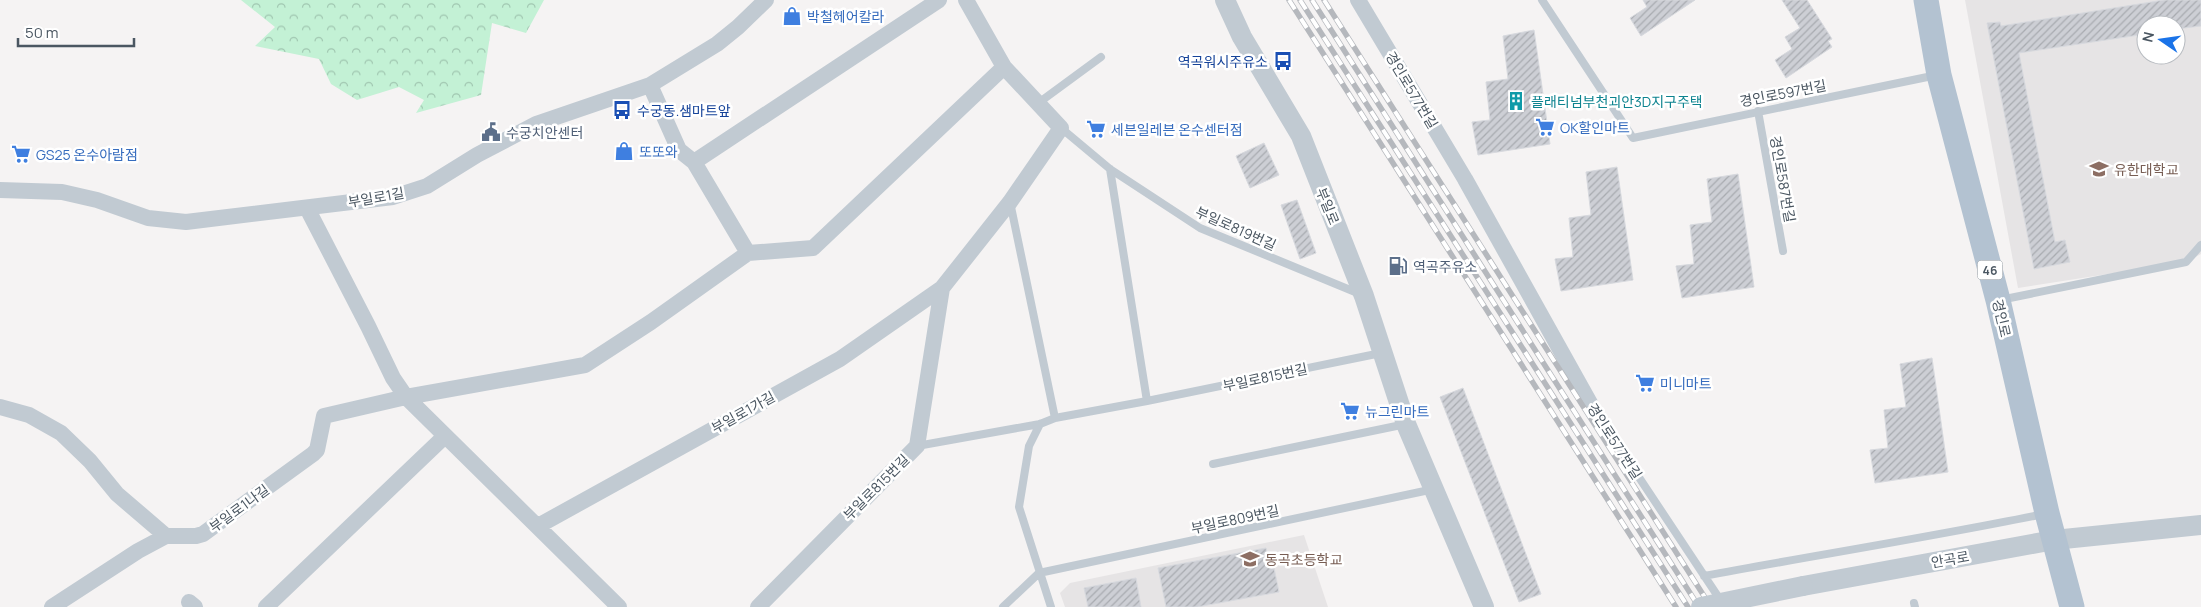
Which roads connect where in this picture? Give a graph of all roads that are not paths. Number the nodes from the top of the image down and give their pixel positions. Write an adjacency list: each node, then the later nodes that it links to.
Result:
1 (766, 0): 11 (street, 부일로1길)
2 (939, 0): 15 (street)
3 (966, 0): 9 (street)
4 (1225, 0): 24 (street, 부일로)
5 (1358, 0): 29 (street, 경인로577번길)
6 (1542, 0): 13 (lane, 경인로597번길)
7 (1926, 0): 10 (main road, 경인로 / 46)
8 (1101, 57): 12 (lane)
9 (1004, 67): 12 (street); 22 (street)
10 (1939, 75): 13 (lane, 경인로597번길); 25 (main road, 경인로 / 46)
11 (650, 85): 15 (street); 19 (street, 부일로1길)
12 (1037, 104): 14 (street)
13 (1758, 111): 21 (lane, 경인로587번길)
14 (1061, 128): 16 (lane, 부일로819번길); 18 (street, 부일로1가길)
15 (694, 162): 22 (street)
16 (1110, 169): 24 (lane, 부일로819번길); 28 (lane)
17 (1, 189): 19 (street, 부일로1길)
18 (1010, 202): 23 (street, 부일로1가길); 31 (lane)
19 (307, 208): 27 (street)
20 (2201, 245): 25 (lane)
21 (1783, 251)
22 (748, 253): 27 (street)
23 (942, 288): 35 (street, 부일로1가길); 40 (street, 부일로1가길)
24 (1364, 296): 26 (street, 부일로)
25 (1998, 300): 38 (main road, 경인로 / 46)
26 (1383, 352): 28 (lane, 부일로815번길); 33 (street, 부일로)
27 (406, 397): 34 (street); 41 (street, 부일로1나길)
28 (1147, 401): 31 (lane, 부일로815번길)
29 (1591, 405): 44 (lane, 경인로577번길)
30 (0, 407): 41 (street)
31 (1055, 418): 32 (lane, 부일로815번길)
32 (1040, 424): 35 (lane, 부일로815번길); 43 (lane)
33 (1406, 424): 36 (lane); 37 (street, 부일로)
34 (445, 436): 40 (street); 46 (street)
35 (917, 446): 48 (street, 부일로815번길)
36 (1213, 464)
37 (1435, 489): 43 (lane, 부일로809번길); 51 (street, 부일로)
38 (2047, 513): 42 (main road, 경인로 / 46); 44 (lane)
39 (2201, 524): 42 (street, 안곡로)
40 (538, 526): 47 (street)
41 (166, 536): 45 (street, 부일로1나길)
42 (2054, 540): 52 (street, 안곡로, bridge); 54 (main road, 경인로 / 46)
43 (1039, 573): 49 (lane); 50 (lane)
44 (1704, 576): 53 (lane, 경인로577번길)
45 (52, 607)
46 (266, 607)
47 (619, 607)
48 (758, 607)
49 (1003, 607)
50 (1050, 607)
51 (1484, 607)
52 (1701, 607)
53 (1725, 607)
54 (2072, 607)

